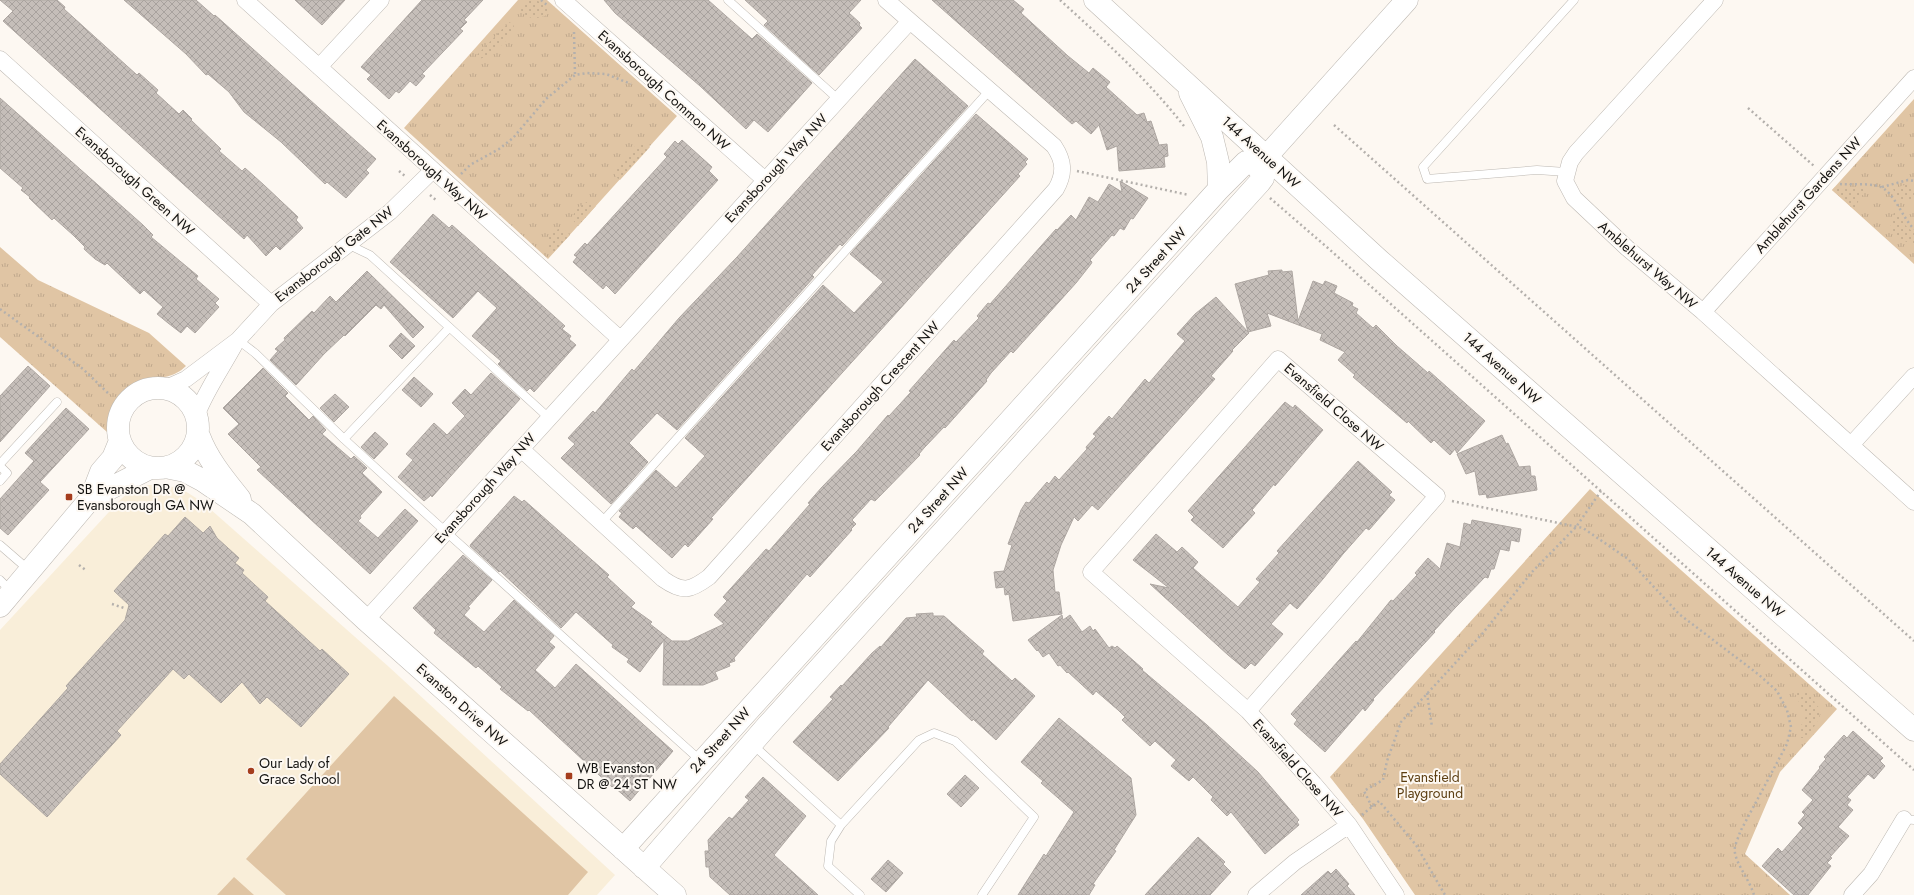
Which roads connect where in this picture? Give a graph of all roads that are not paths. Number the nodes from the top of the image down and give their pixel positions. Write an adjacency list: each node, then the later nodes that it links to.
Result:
1 (245, 0): 12 (street, Evansborough Way NW)
2 (381, 0): 12 (street)
3 (728, 0): 16 (lane)
4 (886, 0): 10 (street)
5 (1095, 0): 14 (street, 144 Avenue NW)
6 (1407, 0): 17 (street, 24 Street NW)
7 (1574, 0): 19 (lane)
8 (1715, 0): 19 (street)
9 (558, 5): 20 (street, Evansborough Common NW)
10 (910, 21): 15 (street, Evansborough Crescent NW); 16 (street, Evansborough Way NW)
11 (0, 59): 23 (street, Evansborough Green NW)
12 (319, 67): 18 (street, Evansborough Way NW)
13 (1914, 78): 24 (street, Amblehurst Gardens NW)
14 (1183, 81): 17 (street, 144 Avenue NW); 21 (street)
15 (989, 91): 44 (lane); 44 (street, Evansborough Crescent NW)
16 (839, 100): 20 (street, Evansborough Way NW)
17 (1262, 168): 21 (street, 24 Street NW); 51 (street, 144 Avenue NW); 52 (street, 24 Street NW)
18 (432, 171): 22 (street, Evansborough Gate NW); 26 (street, Evansborough Way NW)
19 (1566, 172): 24 (street, Amblehurst Way NW)
20 (765, 180): 26 (street, Evansborough Way NW)
21 (1219, 189): 53 (street, 24 Street NW)
22 (347, 244): 23 (street, Evansborough Gate NW); 25 (lane)
23 (271, 304): 27 (street, Evansborough Gate NW)
24 (1703, 312): 36 (street, Amblehurst Way NW)
25 (448, 329): 32 (lane); 34 (lane)
26 (620, 339): 32 (street, Evansborough Way NW)
27 (238, 340): 29 (street, Evansborough Gate NW); 31 (street, Evansborough Gate NW); 34 (lane)
28 (1914, 376): 36 (street)
29 (166, 388): 31 (street); 35 (street)
30 (57, 402): 38 (lane)
31 (197, 414): 33 (street)
32 (549, 418): 37 (street, Evansborough Way NW)
33 (199, 436): 39 (street); 43 (street, Evanston Drive NW)
34 (344, 439): 45 (lane)
35 (120, 441): 39 (street); 41 (street)
36 (1851, 445): 42 (street, Amblehurst Way NW)
37 (521, 449): 44 (street, Evansborough Crescent NW); 45 (street, Evansborough Way NW)
38 (0, 465): 40 (lane)
39 (160, 468): 41 (street); 43 (street, Evanston Drive NW)
40 (0, 481)
41 (91, 498): 47 (street)
42 (1914, 502)
43 (252, 514): 49 (street, Evanston Drive NW)
44 (602, 522)
45 (445, 532): 49 (street, Evansborough Way NW); 53 (lane)
46 (0, 545): 47 (lane)
47 (30, 571): 48 (street)
48 (4, 592)
49 (366, 620): 57 (street, Evanston Drive NW)
50 (1248, 711): 50 (street, Evansfield Close NW); 56 (street, Evansfield Close NW)
51 (1914, 730)
52 (752, 744): 55 (lane); 58 (street, 24 Street NW)
53 (701, 761): 57 (street, 24 Street NW)
54 (1909, 820): 64 (street)
55 (841, 825): 60 (lane); 61 (lane)
56 (1349, 825): 62 (street); 63 (street, Evansfield Close NW)
57 (623, 849): 58 (street, Evanston Drive NW)
58 (644, 868): 59 (street, Evanston Drive NW)
59 (675, 895)
60 (860, 895)
61 (982, 895)
62 (1256, 895)
63 (1396, 895)
64 (1852, 895)

